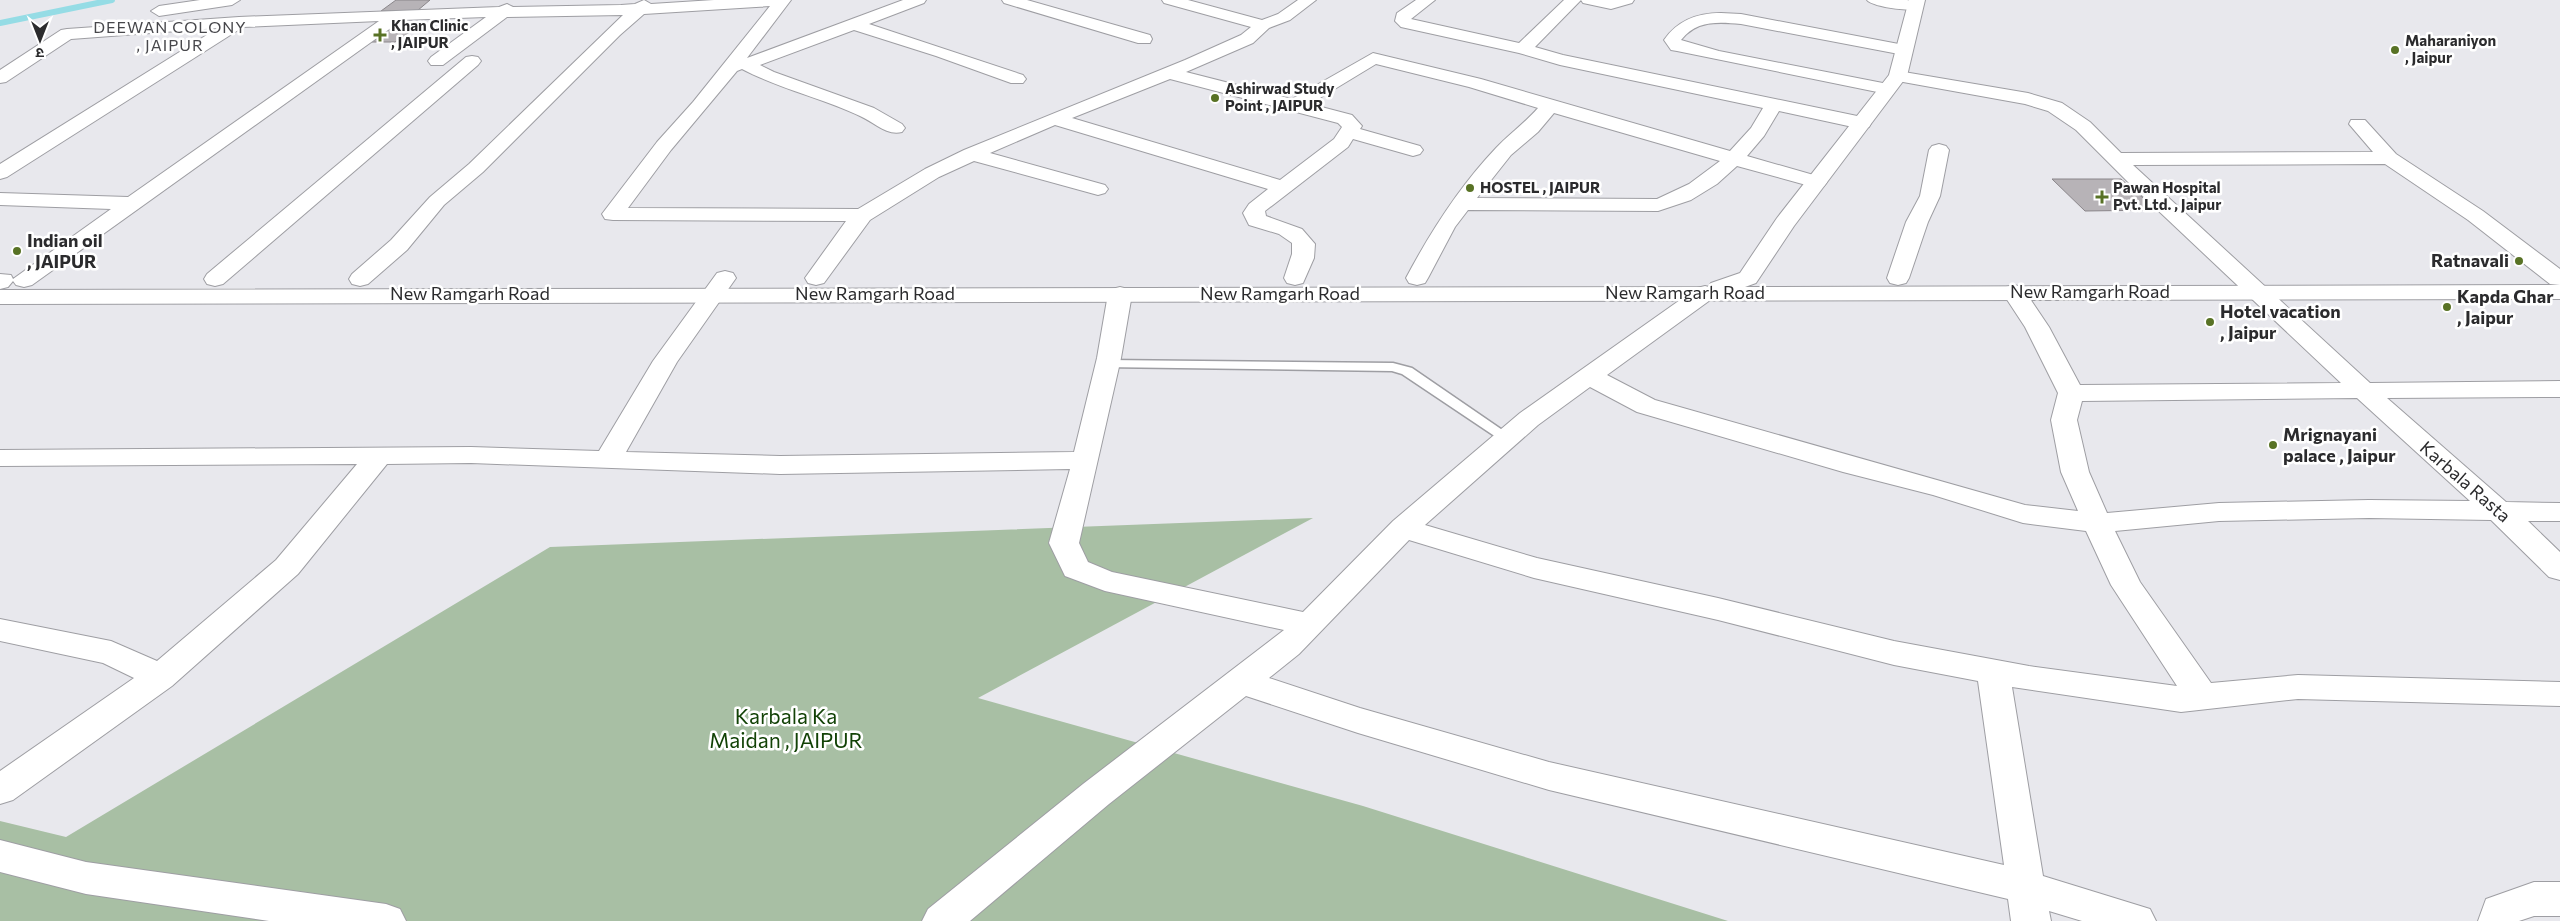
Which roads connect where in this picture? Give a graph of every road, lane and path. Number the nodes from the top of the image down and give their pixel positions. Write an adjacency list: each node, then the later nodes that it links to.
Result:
1 (232, 0): 21 (street)
2 (517, 0): 15 (street)
3 (783, 0): 14 (street); 28 (street)
4 (918, 0): 18 (street)
5 (1010, 0): 22 (street)
6 (1170, 0): 19 (street)
7 (1308, 0): 19 (street)
8 (1428, 0): 20 (street)
9 (1573, 0): 23 (street)
10 (1590, 0): 11 (street)
11 (1626, 0)
12 (1875, 0): 13 (street)
13 (1916, 3): 24 (street)
14 (645, 4): 15 (street); 61 (street)
15 (503, 12): 16 (street); 26 (street)
16 (397, 16): 17 (street); 52 (street)
17 (239, 22): 21 (street); 47 (street)
18 (852, 24): 28 (street); 31 (street)
19 (1263, 25): 29 (street)
20 (1422, 26): 23 (street); 25 (street)
21 (67, 27): 30 (street)
22 (1144, 40)
23 (1523, 49): 33 (street)
24 (1904, 50): 32 (street); 32 (street, Karbala Rasta)
25 (1373, 58): 34 (street); 35 (street)
26 (437, 61)
27 (472, 61): 60 (street)
28 (737, 66): 39 (street); 54 (street)
29 (1169, 73): 34 (street); 36 (street)
30 (0, 78)
31 (1017, 79)
32 (1893, 82): 37 (street); 44 (street, Karbala Rasta)
33 (1771, 103): 37 (street); 46 (street)
34 (1295, 105): 40 (street)
35 (1550, 106): 46 (street); 53 (street)
36 (1054, 119): 43 (street); 49 (street)
37 (1862, 123): 48 (street)
38 (2358, 124): 45 (street)
39 (895, 128)
40 (1349, 132): 41 (street); 49 (street)
41 (1413, 150)
42 (1939, 150): 59 (street)
43 (971, 154): 50 (street); 54 (street)
44 (2115, 158): 45 (street); 64 (street, Karbala Rasta)
45 (2389, 158): 62 (street)
46 (1734, 160): 48 (street); 53 (street)
47 (0, 173)
48 (1817, 182): 58 (street)
49 (1283, 188): 56 (street)
50 (1098, 189)
51 (0, 198): 52 (street)
52 (133, 203): 63 (street)
53 (1463, 204): 57 (street)
54 (862, 215): 55 (street)
55 (816, 278): 56 (street, New Ramgarh Road); 65 (street, New Ramgarh Road)
56 (1294, 278): 57 (street, New Ramgarh Road)
57 (1417, 278): 58 (street, New Ramgarh Road)
58 (1748, 278): 59 (street, New Ramgarh Road); 67 (street)
59 (1898, 278): 64 (street, New Ramgarh Road)
60 (215, 279): 61 (street, New Ramgarh Road); 63 (street, New Ramgarh Road)
61 (360, 279): 65 (street, New Ramgarh Road)
62 (2559, 283): 64 (street, New Ramgarh Road)
63 (5, 284): 65 (street, New Ramgarh Road)
64 (2253, 285): 66 (street, New Ramgarh Road); 73 (street, Karbala Rasta)
65 (718, 286): 68 (street, New Ramgarh Road); 77 (street)
66 (2014, 292): 67 (street, New Ramgarh Road); 72 (street)
67 (1705, 293): 68 (street, New Ramgarh Road); 70 (street)
68 (1120, 294): 69 (street)
69 (1107, 364): 74 (lane); 78 (street)
70 (1589, 376): 74 (street); 81 (street)
71 (2560, 389): 73 (street)
72 (2070, 392): 73 (street); 81 (street)
73 (2365, 392): 79 (street, Karbala Rasta)
74 (1507, 438): 82 (street)
75 (379, 456): 76 (street); 77 (street); 87 (street)
76 (0, 458)
77 (606, 460): 78 (street)
78 (1086, 460): 84 (street)
79 (2499, 512): 80 (street); 81 (street); 83 (street, Karbala Rasta)
80 (2560, 512)
81 (2097, 523): 90 (street)
82 (1403, 528): 84 (street); 86 (street)
83 (2560, 570)
84 (1309, 624): 88 (street)
85 (0, 630): 87 (street)
86 (1993, 671): 90 (street); 94 (street)
87 (160, 677): 91 (street)
88 (1242, 682): 94 (street); 96 (street)
89 (2560, 694): 90 (street)
90 (2202, 697)
91 (0, 790)
92 (0, 856): 95 (street)
93 (2560, 899): 98 (street)
94 (2028, 904): 97 (street)
95 (386, 921)
96 (942, 921)
97 (2136, 921)
98 (2498, 921)

